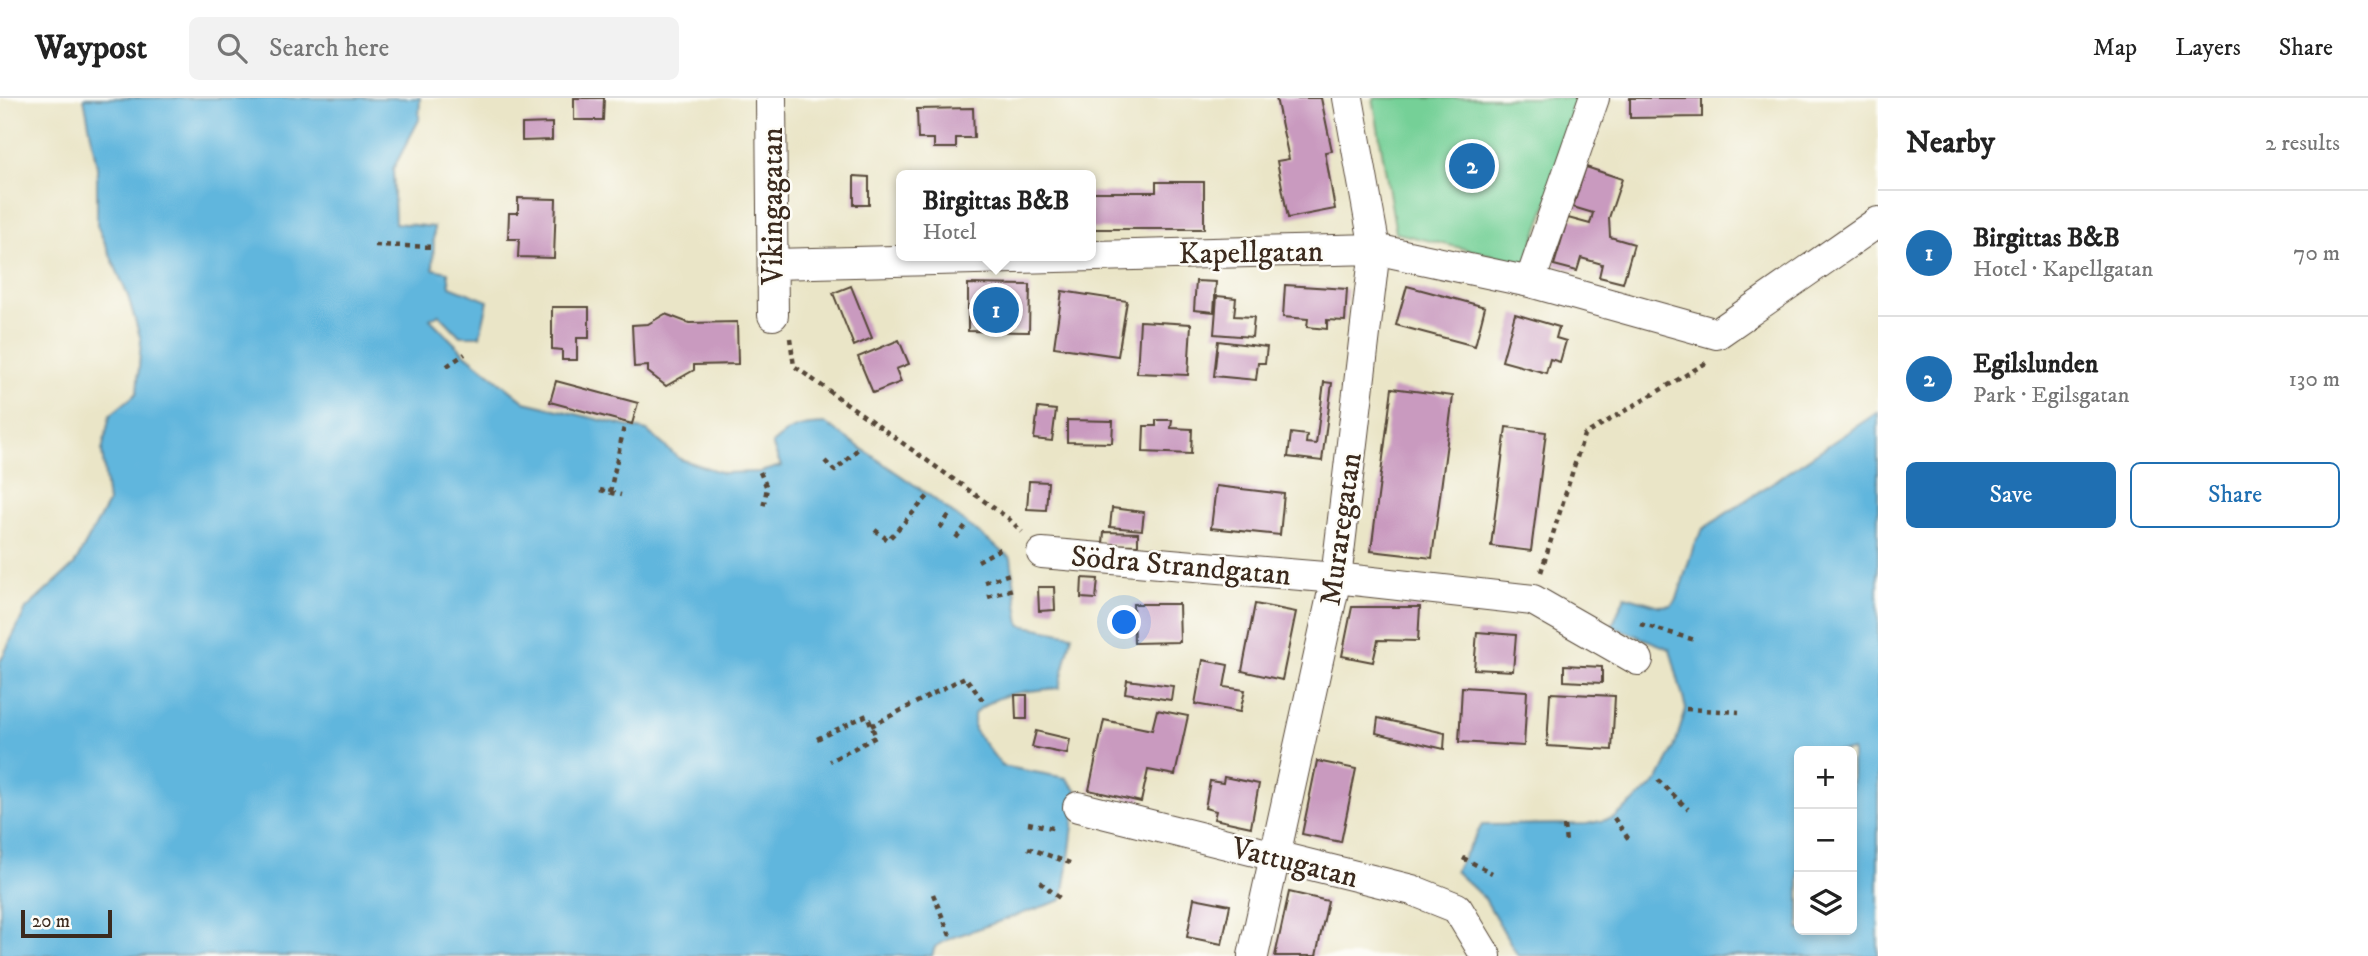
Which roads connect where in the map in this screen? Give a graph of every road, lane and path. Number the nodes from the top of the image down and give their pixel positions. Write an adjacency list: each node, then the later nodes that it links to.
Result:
1 (771, 98): 10 (street, Vikingagatan)
2 (1348, 98): 7 (street, Muraregatan)
3 (1594, 98): 11 (street)
4 (1878, 222): 13 (street)
5 (375, 245): 6 (path)
6 (434, 247)
7 (1375, 249): 8 (street, Kapellgatan); 11 (street, Kapellgatan); 34 (street, Muraregatan)
8 (1096, 256)
9 (896, 261): 10 (street, Kapellgatan)
10 (773, 264): 12 (street, Vikingagatan)
11 (1530, 282): 13 (street, Kapellgatan)
12 (773, 315): 31 (path)
13 (1717, 334): 38 (path)
14 (465, 354): 15 (path)
15 (447, 366)
16 (624, 427): 21 (path)
17 (860, 447): 18 (path)
18 (825, 461)
19 (760, 472): 24 (path)
20 (600, 490): 21 (path)
21 (610, 492): 22 (path)
22 (621, 495)
23 (929, 495): 28 (path)
24 (764, 508)
25 (950, 512): 27 (path)
26 (967, 524): 29 (path)
27 (940, 528)
28 (875, 530)
29 (956, 538)
30 (999, 549): 32 (path)
31 (1042, 553): 34 (street, Södra Strandgatan)
32 (978, 561)
33 (1013, 573): 35 (path)
34 (1336, 578): 38 (street, Södra Strandgatan); 57 (street, Muraregatan)
35 (985, 582)
36 (1016, 588): 37 (path)
37 (988, 597)
38 (1532, 600): 41 (street, Södra Strandgatan)
39 (1629, 621): 40 (path)
40 (1695, 640)
41 (1638, 660)
42 (985, 703): 45 (path)
43 (1686, 709): 44 (path)
44 (1740, 712)
45 (871, 726): 46 (path); 47 (path)
46 (817, 739)
47 (830, 761)
48 (1658, 780): 49 (path)
49 (1688, 809)
50 (1069, 818): 52 (path); 57 (street, Vattugatan)
51 (1614, 818): 54 (path)
52 (1028, 823)
53 (1564, 826): 55 (path)
54 (1630, 841)
55 (1566, 842)
56 (1028, 848): 59 (path)
57 (1275, 858): 65 (street, Muraregatan); 66 (street, Vattugatan)
58 (1462, 858): 60 (path)
59 (1070, 863)
60 (1492, 873)
61 (1040, 882): 63 (path)
62 (933, 894): 64 (path)
63 (1062, 900)
64 (951, 938)
65 (1253, 956)
66 (1486, 956)

